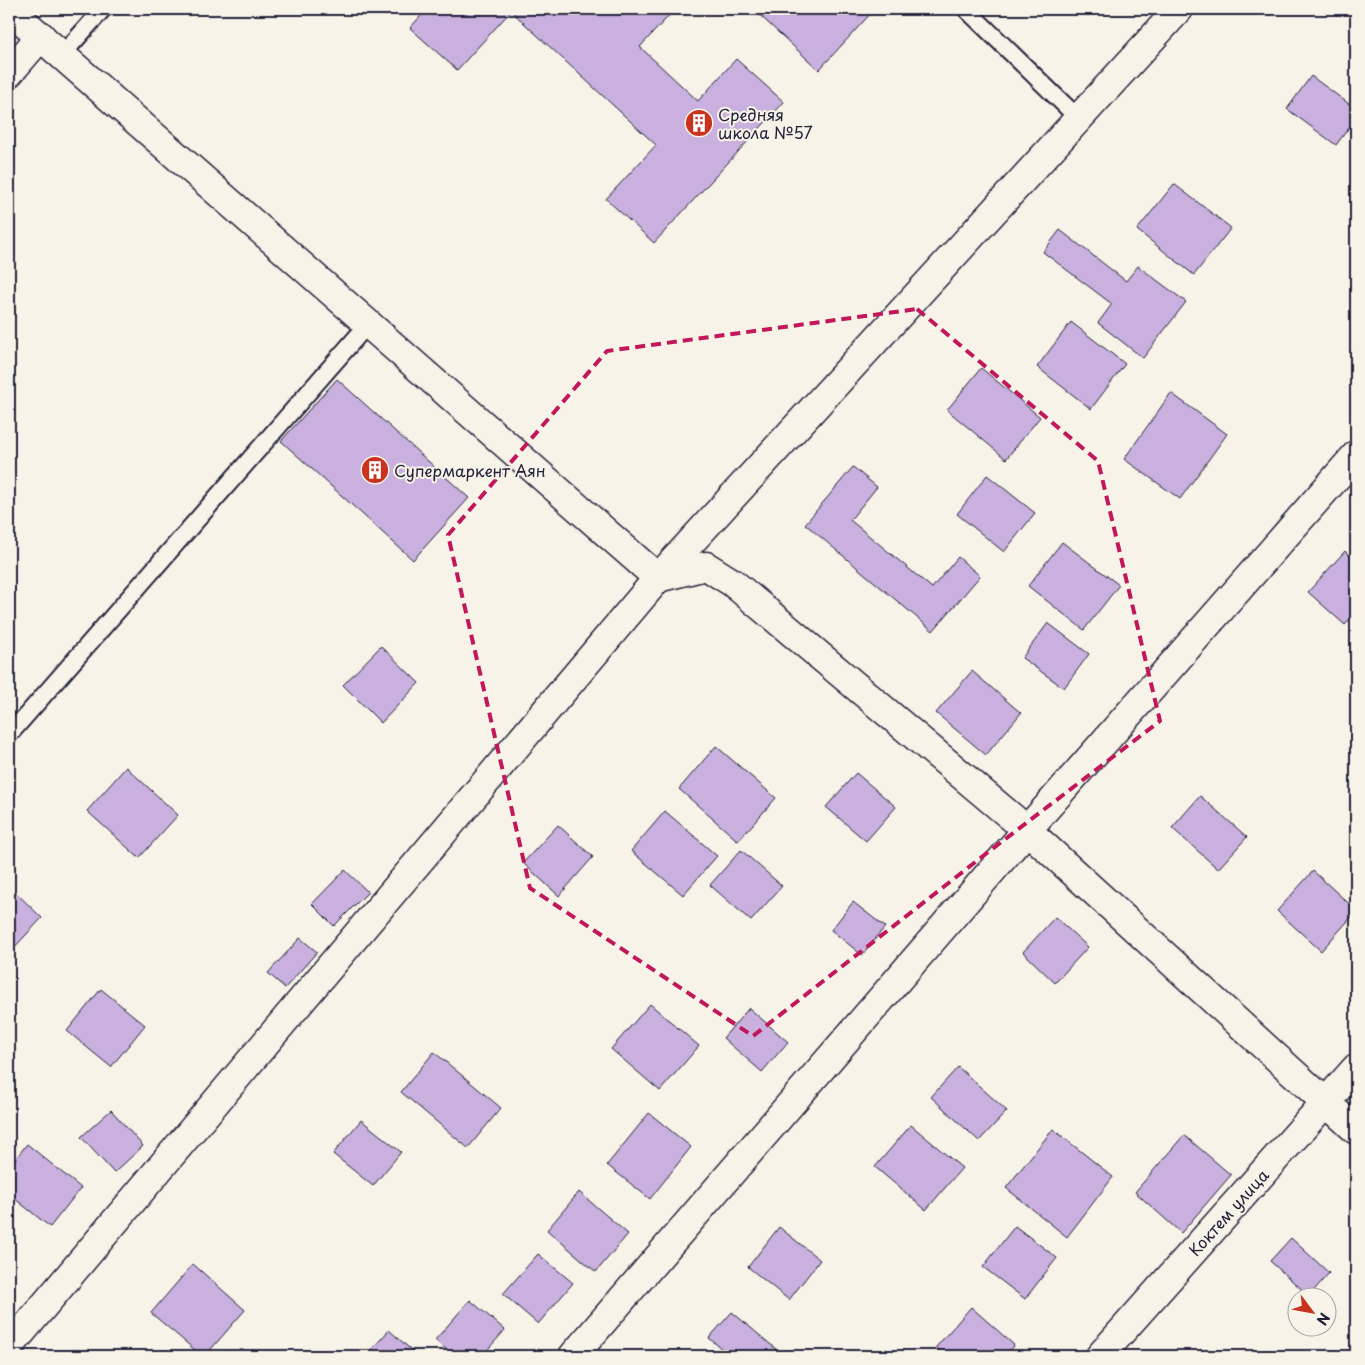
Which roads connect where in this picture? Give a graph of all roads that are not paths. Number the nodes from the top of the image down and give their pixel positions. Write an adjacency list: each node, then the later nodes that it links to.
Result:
1 (9, 9): 5 (street)
2 (103, 9): 6 (lane)
3 (966, 9): 8 (lane)
4 (1179, 9): 8 (street)
5 (40, 36): 6 (street); 7 (street)
6 (62, 55): 9 (street)
7 (9, 73)
8 (1078, 118): 11 (street)
9 (368, 324): 11 (street); 12 (lane)
10 (1356, 455): 13 (street)
11 (658, 578): 13 (street); 17 (street)
12 (9, 735)
13 (1027, 830): 15 (street); 19 (street)
14 (1356, 1068): 15 (street, Коктем улица)
15 (1324, 1103): 16 (street); 20 (street, Коктем улица)
16 (1356, 1130)
17 (9, 1348): 18 (street)
18 (18, 1356)
19 (573, 1356)
20 (1100, 1356)

